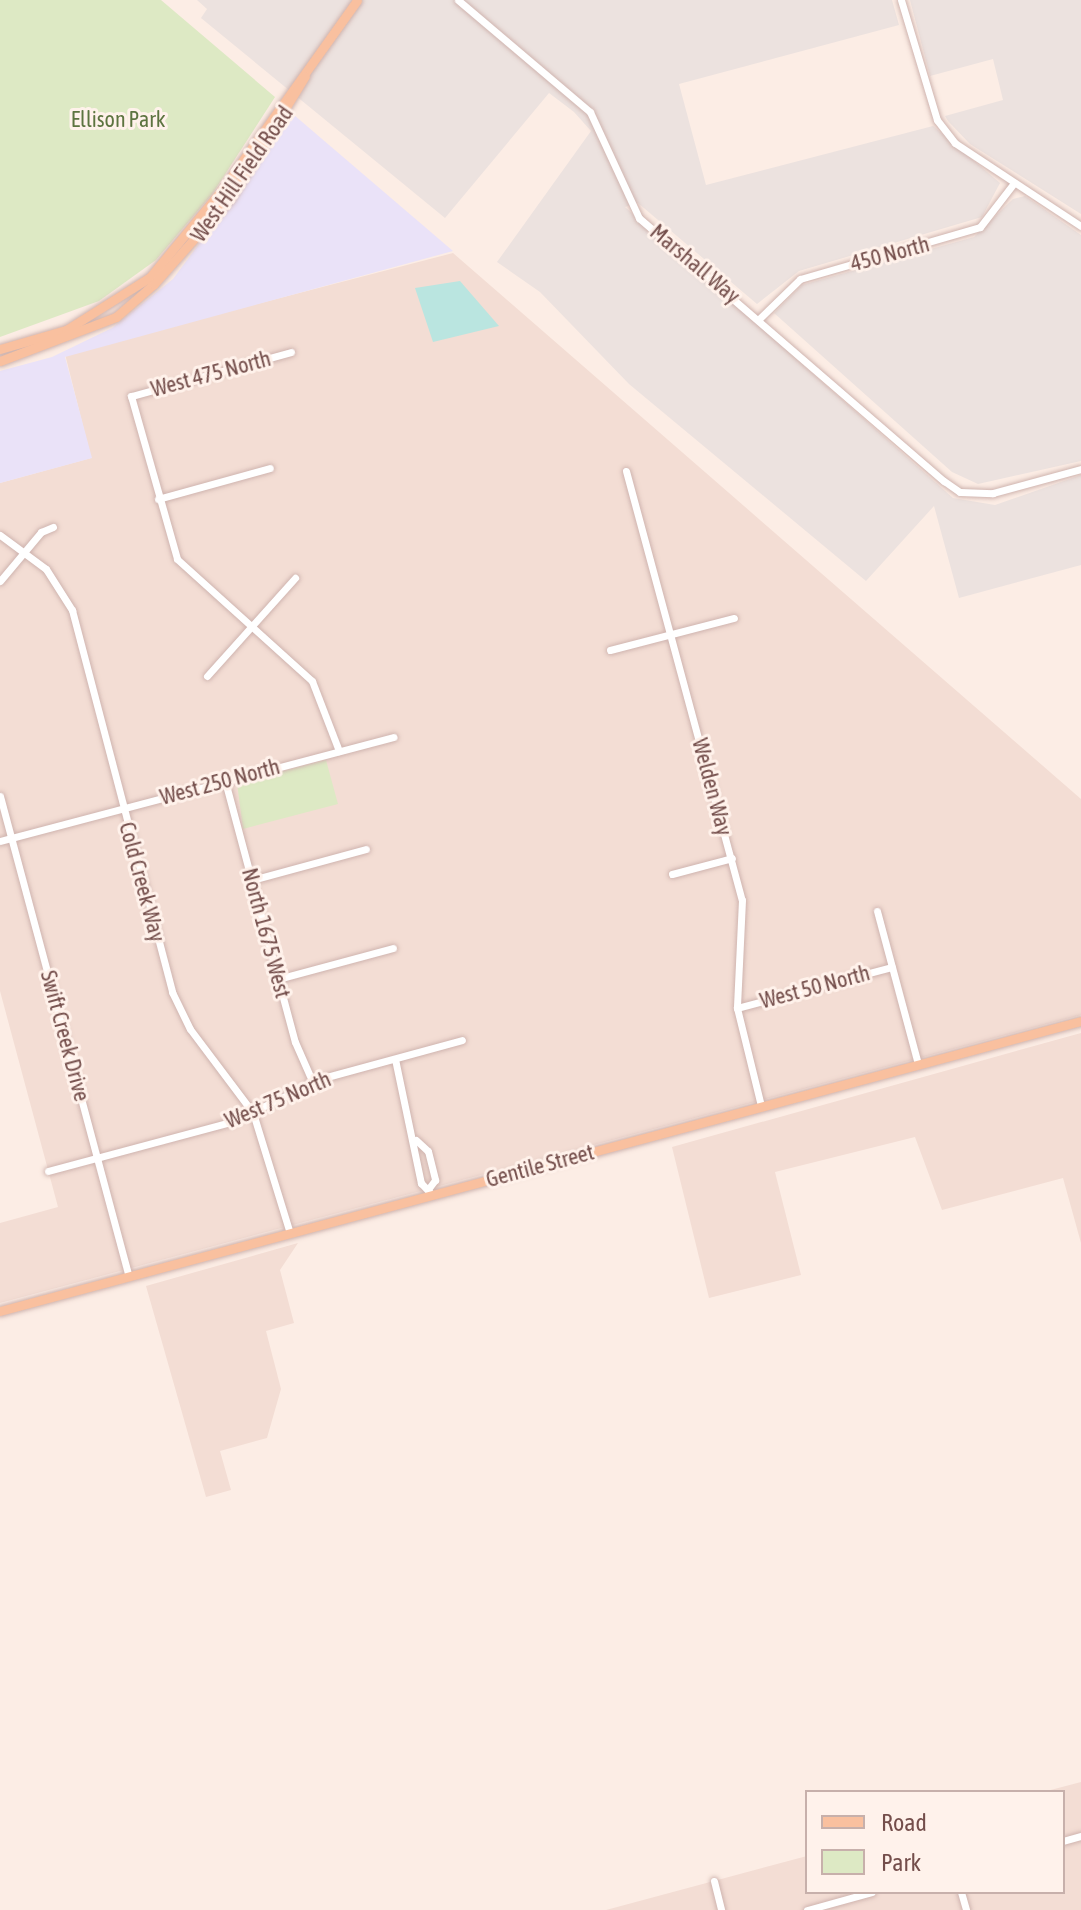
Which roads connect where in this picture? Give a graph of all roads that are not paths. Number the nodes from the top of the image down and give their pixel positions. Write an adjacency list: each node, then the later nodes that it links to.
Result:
1 (357, 0): 4 (main road, West Hill Field Road)
2 (458, 0): 7 (street, Marshall Way)
3 (901, 0): 5 (street)
4 (308, 69): 8 (main road, West Hill Field Road); 10 (main road, West Hill Field Road)
5 (1014, 183): 6 (street); 7 (street, 450 North)
6 (1081, 226)
7 (760, 318): 12 (street, Marshall Way)
8 (0, 349)
9 (291, 352): 14 (street, West 475 North)
10 (0, 361)
11 (270, 468): 14 (street)
12 (1081, 469)
13 (626, 471): 22 (street, Welden Way)
14 (158, 499): 21 (street)
15 (53, 527): 17 (street)
16 (0, 535): 17 (street, Cold Creek Way)
17 (24, 552): 19 (street); 29 (street, Cold Creek Way)
18 (295, 578): 21 (street)
19 (0, 581)
20 (734, 618): 22 (street)
21 (251, 628): 24 (street); 26 (street)
22 (670, 634): 23 (street); 33 (street, Welden Way)
23 (610, 650)
24 (207, 676)
25 (393, 737): 26 (street, West 250 North)
26 (339, 751): 27 (street, West 250 North)
27 (225, 781): 29 (street, West 250 North); 35 (street, North 1675 West)
28 (0, 796): 30 (street, Swift Creek Drive)
29 (122, 808): 30 (street, West 250 North); 47 (street, Cold Creek Way)
30 (11, 838): 31 (street, West 250 North); 49 (street, Swift Creek Drive)
31 (0, 841)
32 (366, 849): 35 (street)
33 (732, 858): 34 (street); 40 (street, Welden Way)
34 (672, 874)
35 (252, 880): 39 (street, North 1675 West)
36 (877, 911): 38 (street)
37 (393, 948): 39 (street)
38 (892, 967): 40 (street, West 50 North); 44 (street)
39 (278, 979): 45 (street, North 1675 West)
40 (737, 1008): 46 (street, Welden Way)
41 (1081, 1021): 44 (main road, Gentile Street)
42 (462, 1040): 43 (street, West 75 North)
43 (395, 1059): 45 (street, West 75 North); 48 (street)
44 (918, 1064): 46 (main road, Gentile Street)
45 (313, 1083): 47 (street, West 75 North)
46 (761, 1106): 51 (main road, Gentile Street)
47 (253, 1113): 49 (street, West 75 North); 52 (street, Cold Creek Way)
48 (416, 1140): 51 (street); 51 (street)
49 (98, 1158): 50 (street, West 75 North); 53 (street, Swift Creek Drive)
50 (48, 1171)
51 (431, 1191): 52 (main road, Gentile Street)
52 (290, 1233): 53 (main road, Gentile Street)
53 (129, 1276): 54 (main road, Gentile Street)
54 (0, 1311)
55 (714, 1881): 57 (street)
56 (865, 1894): 58 (street)
57 (721, 1910)
58 (807, 1910)

